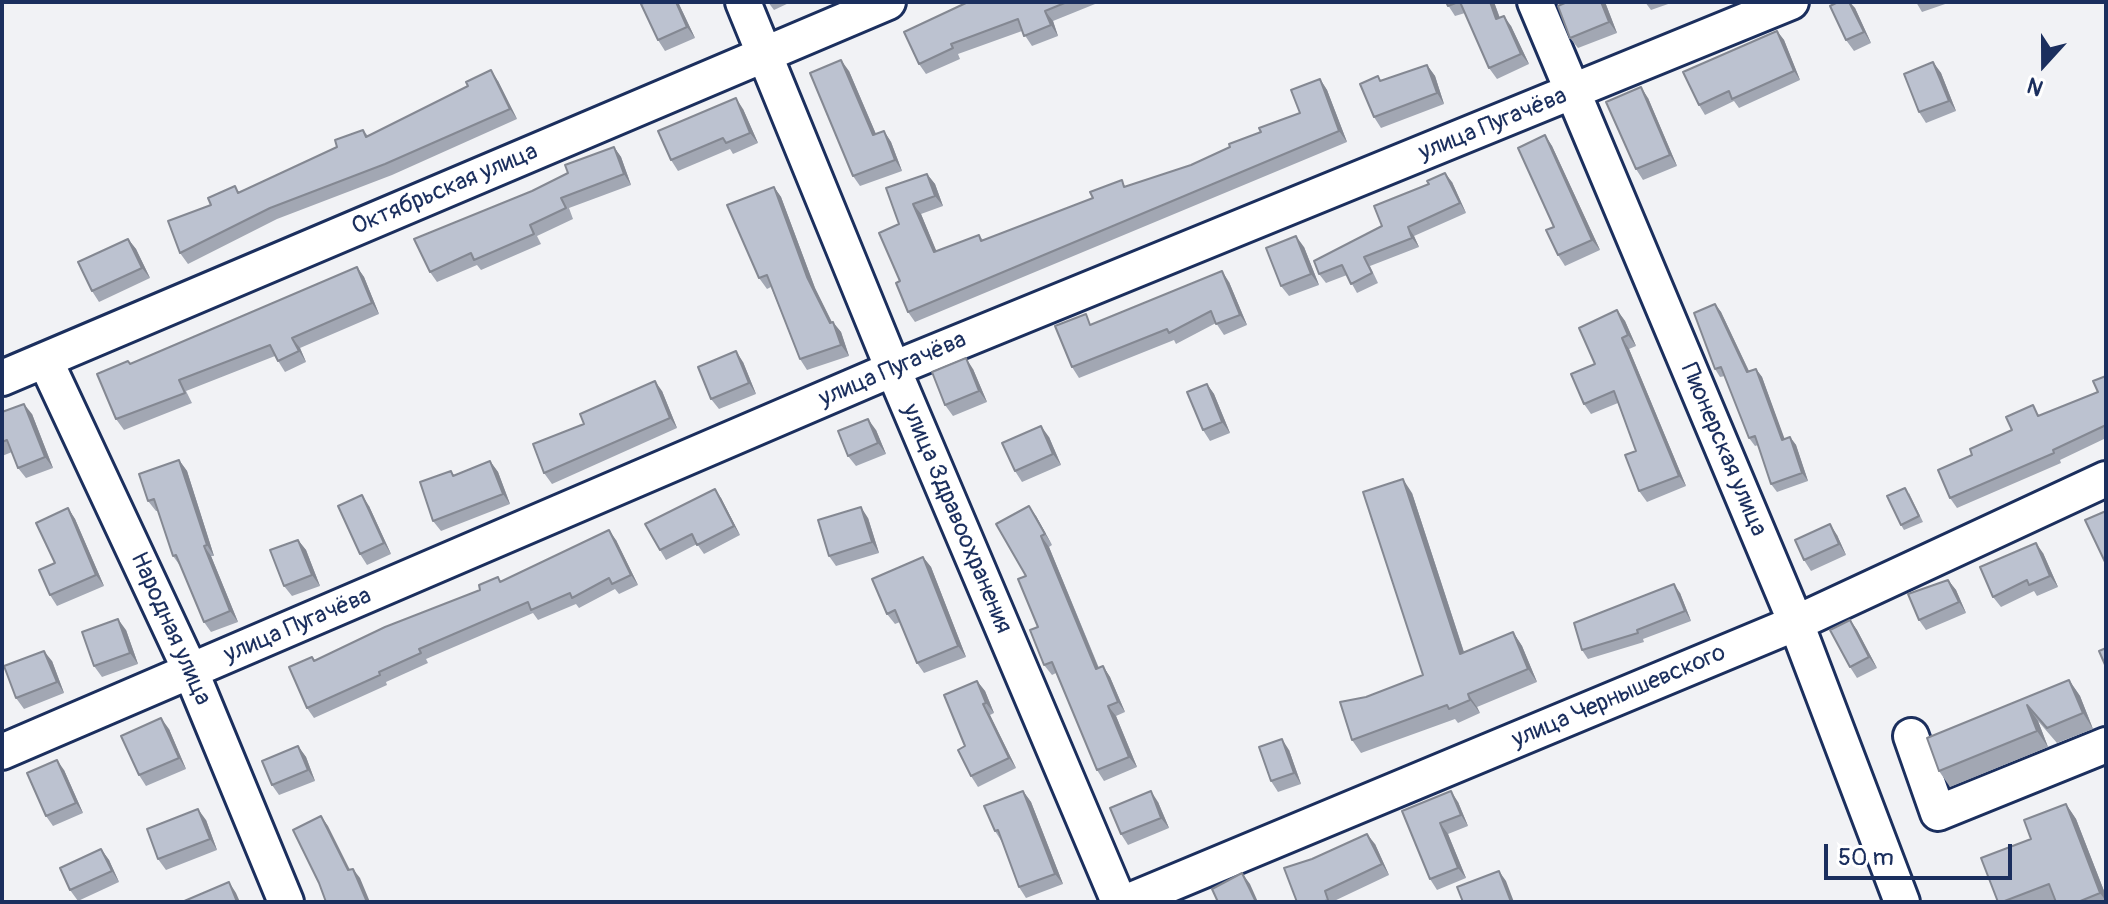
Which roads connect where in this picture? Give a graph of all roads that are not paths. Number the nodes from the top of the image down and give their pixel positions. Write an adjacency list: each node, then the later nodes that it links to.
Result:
1 (743, 2): 5 (street, улица Здравоохранения)
2 (888, 2): 5 (street, Октябрьская улица)
3 (1535, 2): 6 (street, Пионерская улица)
4 (1791, 2): 6 (street, улица Пугачёва)
5 (766, 53): 7 (street, Октябрьская улица); 8 (street, улица Здравоохранения)
6 (1573, 92): 8 (street, улица Пугачёва); 11 (street, Пионерская улица)
7 (45, 360): 9 (street, Октябрьская улица); 12 (street, Народная улица)
8 (893, 369): 12 (street, улица Пугачёва); 17 (street, улица Здравоохранения)
9 (2, 378)
10 (2106, 479): 11 (street, улица Чернышевского)
11 (1796, 623): 18 (street, улица Чернышевского); 19 (street, Пионерская улица)
12 (191, 672): 15 (street, улица Пугачёва); 16 (street, Народная улица)
13 (1911, 736): 14 (street)
14 (2106, 745)
15 (2, 752)
16 (286, 902)
17 (1119, 902)
18 (1127, 902)
19 (1902, 902)

